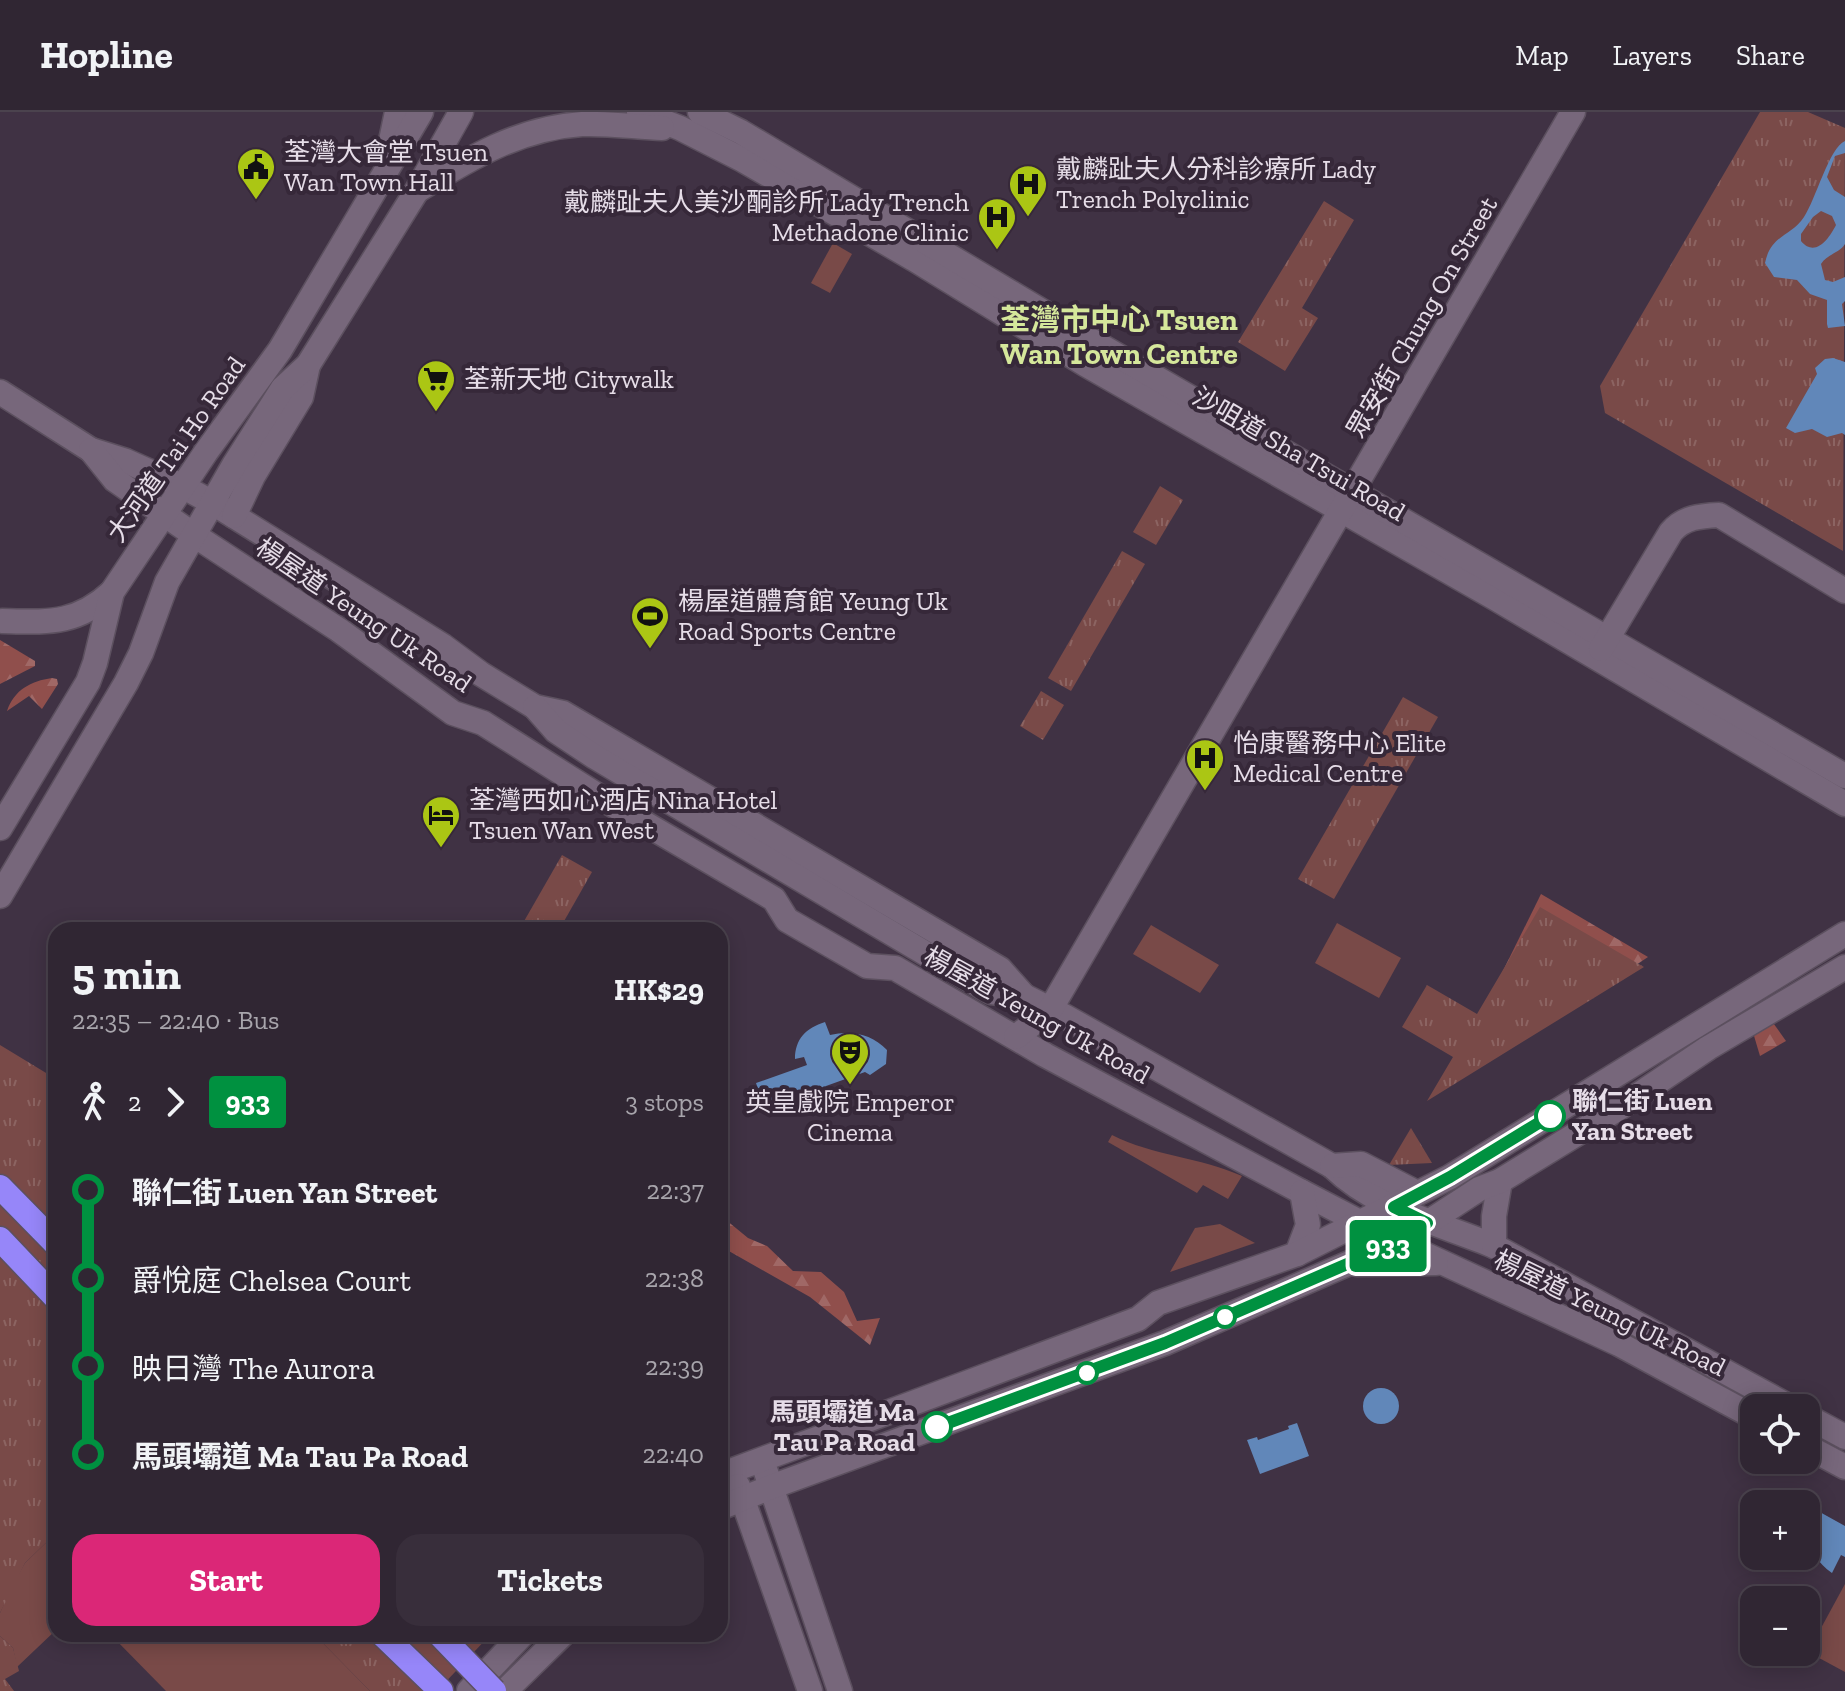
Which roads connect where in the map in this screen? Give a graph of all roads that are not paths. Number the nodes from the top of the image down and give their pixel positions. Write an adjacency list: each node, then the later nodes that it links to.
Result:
1 (397, 112): 9 (main road)
2 (421, 112): 9 (main road, 大河道 Tai Ho Road)
3 (461, 112): 10 (main road, 大河道 Tai Ho Road)
4 (702, 112): 7 (main road, 沙咀道 Sha Tsui Road); 8 (main road)
5 (1573, 112): 15 (main road, 眾安街 Chung On Street)
6 (643, 113): 8 (main road, 沙咀道 Sha Tsui Road)
7 (747, 122): 15 (main road, 沙咀道 Sha Tsui Road)
8 (680, 128): 10 (main road, 大河道 Tai Ho Road); 15 (main road, 沙咀道 Sha Tsui Road)
9 (382, 181): 14 (main road, 大河道 Tai Ho Road)
10 (416, 192): 11 (main road, 大河道 Tai Ho Road)
11 (308, 365): 16 (main road, 大河道 Tai Ho Road); 18 (main road)
12 (0, 392): 13 (main road)
13 (91, 450): 14 (main road, 楊屋道 Yeung Uk Road); 17 (main road, 楊屋道 Yeung Uk Road)
14 (182, 486): 16 (main road, 楊屋道 Yeung Uk Road); 17 (main road, 大河道 Tai Ho Road)
15 (1346, 500): 23 (main road, 沙咀道 Sha Tsui Road); 31 (main road, 眾安街 Chung On Street)
16 (213, 503): 18 (main road, 楊屋道 Yeung Uk Road); 19 (main road, 大河道 Tai Ho Road)
17 (164, 513): 19 (main road, 楊屋道 Yeung Uk Road); 21 (main road, 大河道 Tai Ho Road)
18 (234, 516): 31 (main road, 楊屋道 Yeung Uk Road)
19 (194, 535): 27 (main road, 大河道 Tai Ho Road); 32 (main road, 楊屋道 Yeung Uk Road)
20 (1845, 591): 23 (main road)
21 (112, 592): 22 (main road); 26 (main road, 大河道 Tai Ho Road)
22 (2, 621)
23 (1602, 648): 24 (main road, 沙咀道 Sha Tsui Road); 25 (main road, 沙咀道 Sha Tsui Road)
24 (1845, 776)
25 (1845, 804)
26 (0, 828)
27 (0, 896)
28 (1845, 913): 29 (main road)
29 (1837, 939): 37 (main road)
30 (1845, 967): 34 (main road)
31 (1050, 1010): 32 (main road, 眾安街 Chung On Street); 33 (main road, 楊屋道 Yeung Uk Road)
32 (1016, 1037): 36 (main road, 楊屋道 Yeung Uk Road)
33 (1332, 1166): 37 (main road); 38 (main road, 楊屋道 Yeung Uk Road)
34 (1500, 1181): 40 (main road); 44 (main road)
35 (0, 1187): 41 (highway)
36 (1302, 1192): 39 (main road, 楊屋道 Yeung Uk Road); 45 (main road)
37 (1417, 1193): 38 (main road)
38 (1394, 1207): 39 (main road); 40 (main road, 楊屋道 Yeung Uk Road)
39 (1362, 1223): 43 (main road, 楊屋道 Yeung Uk Road); 45 (main road)
40 (1427, 1223): 43 (main road); 44 (main road, 楊屋道 Yeung Uk Road)
41 (48, 1236)
42 (0, 1239): 48 (highway)
43 (1398, 1242): 46 (main road, 楊屋道 Yeung Uk Road); 47 (main road)
44 (1494, 1246): 49 (main road, 楊屋道 Yeung Uk Road)
45 (1297, 1254): 54 (main road)
46 (1443, 1263): 47 (main road); 50 (main road, 楊屋道 Yeung Uk Road)
47 (1345, 1264): 58 (main road)
48 (48, 1290)
49 (1766, 1394)
50 (1740, 1409)
51 (1820, 1424): 52 (main road)
52 (1845, 1437)
53 (1820, 1454): 55 (main road)
54 (761, 1458): 56 (main road); 58 (main road)
55 (1845, 1467)
56 (728, 1471)
57 (728, 1475): 59 (main road)
58 (771, 1487): 59 (main road); 70 (main road)
59 (743, 1498): 60 (main road); 69 (main road)
60 (728, 1505)
61 (390, 1642): 65 (highway)
62 (447, 1642): 67 (highway, bridge)
63 (515, 1642): 66 (main road)
64 (555, 1642): 68 (main road)
65 (441, 1691)
66 (469, 1691)
67 (494, 1691)
68 (505, 1691)
69 (810, 1691)
70 (840, 1691)

